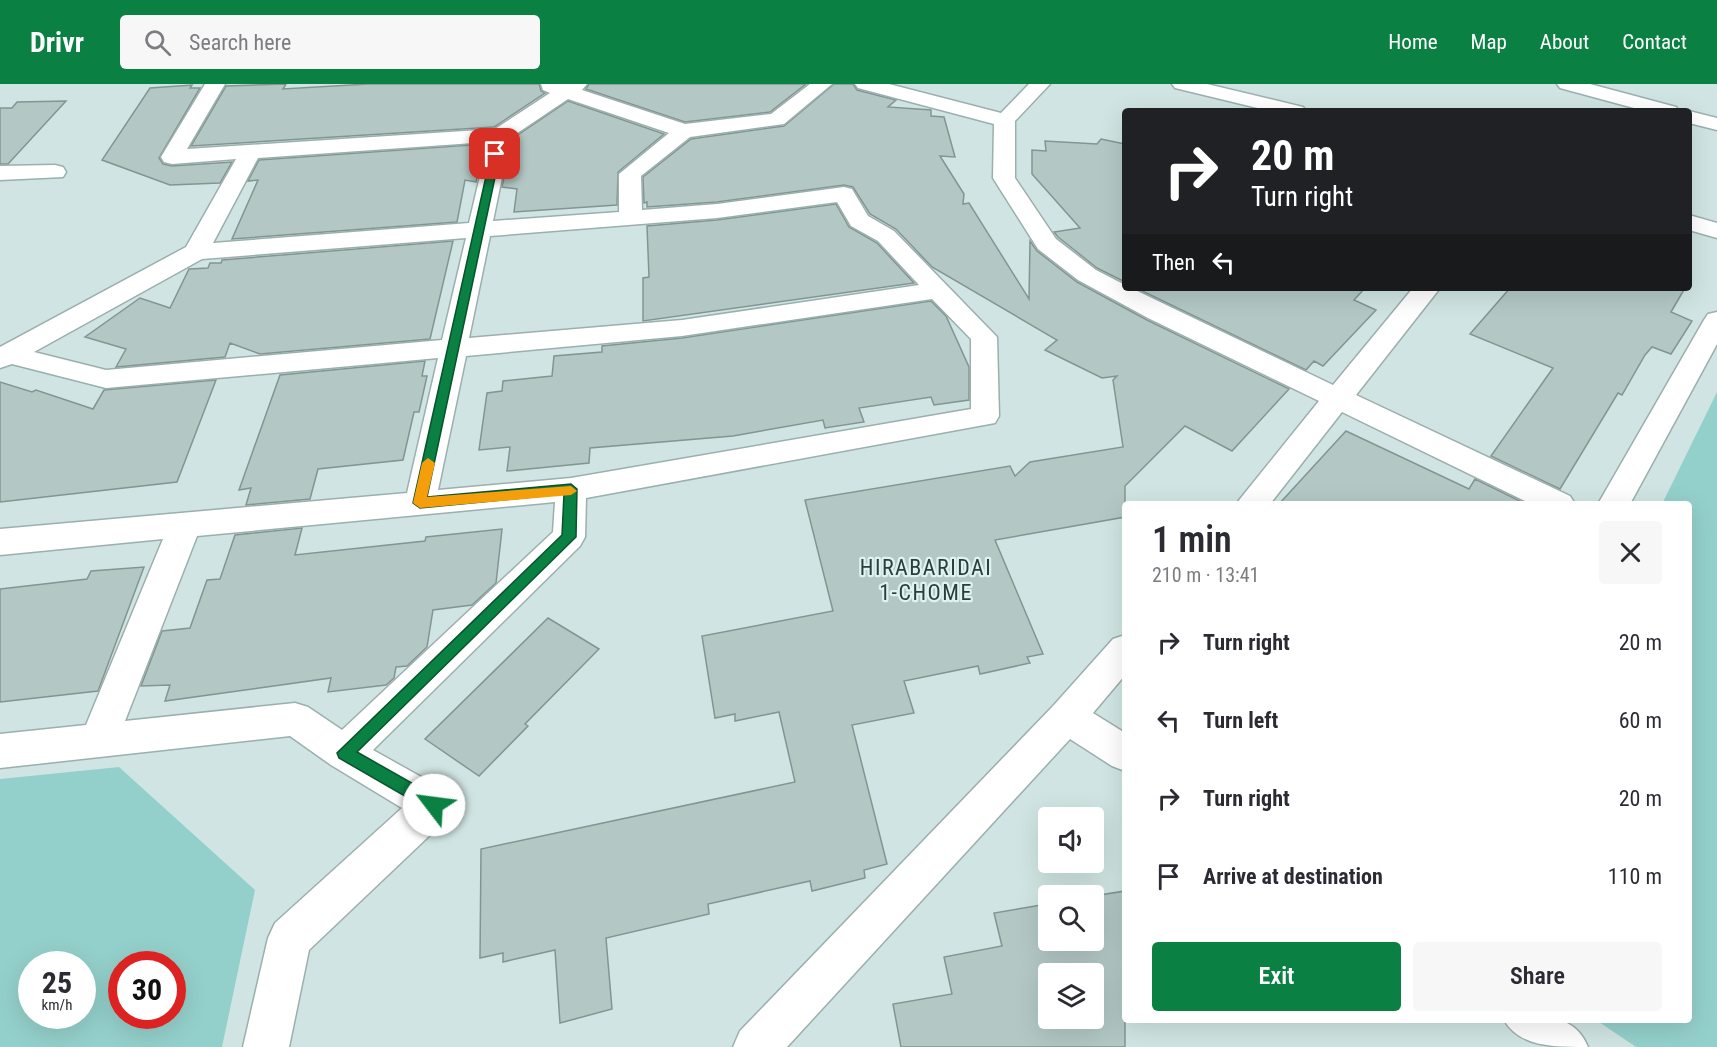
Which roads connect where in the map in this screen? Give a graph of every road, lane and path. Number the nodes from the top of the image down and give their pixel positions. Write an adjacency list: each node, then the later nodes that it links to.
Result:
1 (215, 84): 18 (street)
2 (542, 84): 9 (street)
3 (822, 84): 16 (street)
4 (865, 84): 14 (street)
5 (1040, 84): 14 (street)
6 (1182, 84): 10 (street)
7 (1568, 84): 8 (street)
8 (1596, 87): 12 (street)
9 (572, 88): 16 (street); 17 (street)
10 (1228, 104): 11 (street)
11 (1267, 108)
12 (1660, 108)
13 (1692, 118): 15 (street)
14 (1005, 120): 31 (street)
15 (1717, 124)
16 (684, 132): 21 (street)
17 (500, 135): 18 (street); 23 (street)
18 (250, 151): 25 (street)
19 (55, 172): 20 (street)
20 (0, 173)
21 (631, 217): 23 (street); 26 (street)
22 (1692, 223): 24 (street)
23 (479, 229): 25 (street); 29 (street)
24 (1717, 231)
25 (196, 252): 30 (street)
26 (938, 290): 29 (street); 32 (street)
27 (1425, 291): 31 (street)
28 (1713, 339): 35 (street)
29 (453, 348): 30 (street); 36 (street)
30 (5, 357)
31 (1338, 398): 33 (street); 34 (street)
32 (571, 489): 36 (street); 44 (street)
33 (1254, 501)
34 (1553, 501)
35 (1616, 501)
36 (420, 503): 37 (street)
37 (185, 525): 38 (street); 41 (street)
38 (0, 542)
39 (1122, 653): 40 (street)
40 (1067, 717): 43 (street); 47 (street)
41 (98, 741): 42 (street); 44 (street)
42 (0, 751)
43 (1122, 752)
44 (344, 753): 46 (street)
45 (1531, 1023): 48 (street)
46 (266, 1047)
47 (756, 1047)
48 (1564, 1047)

